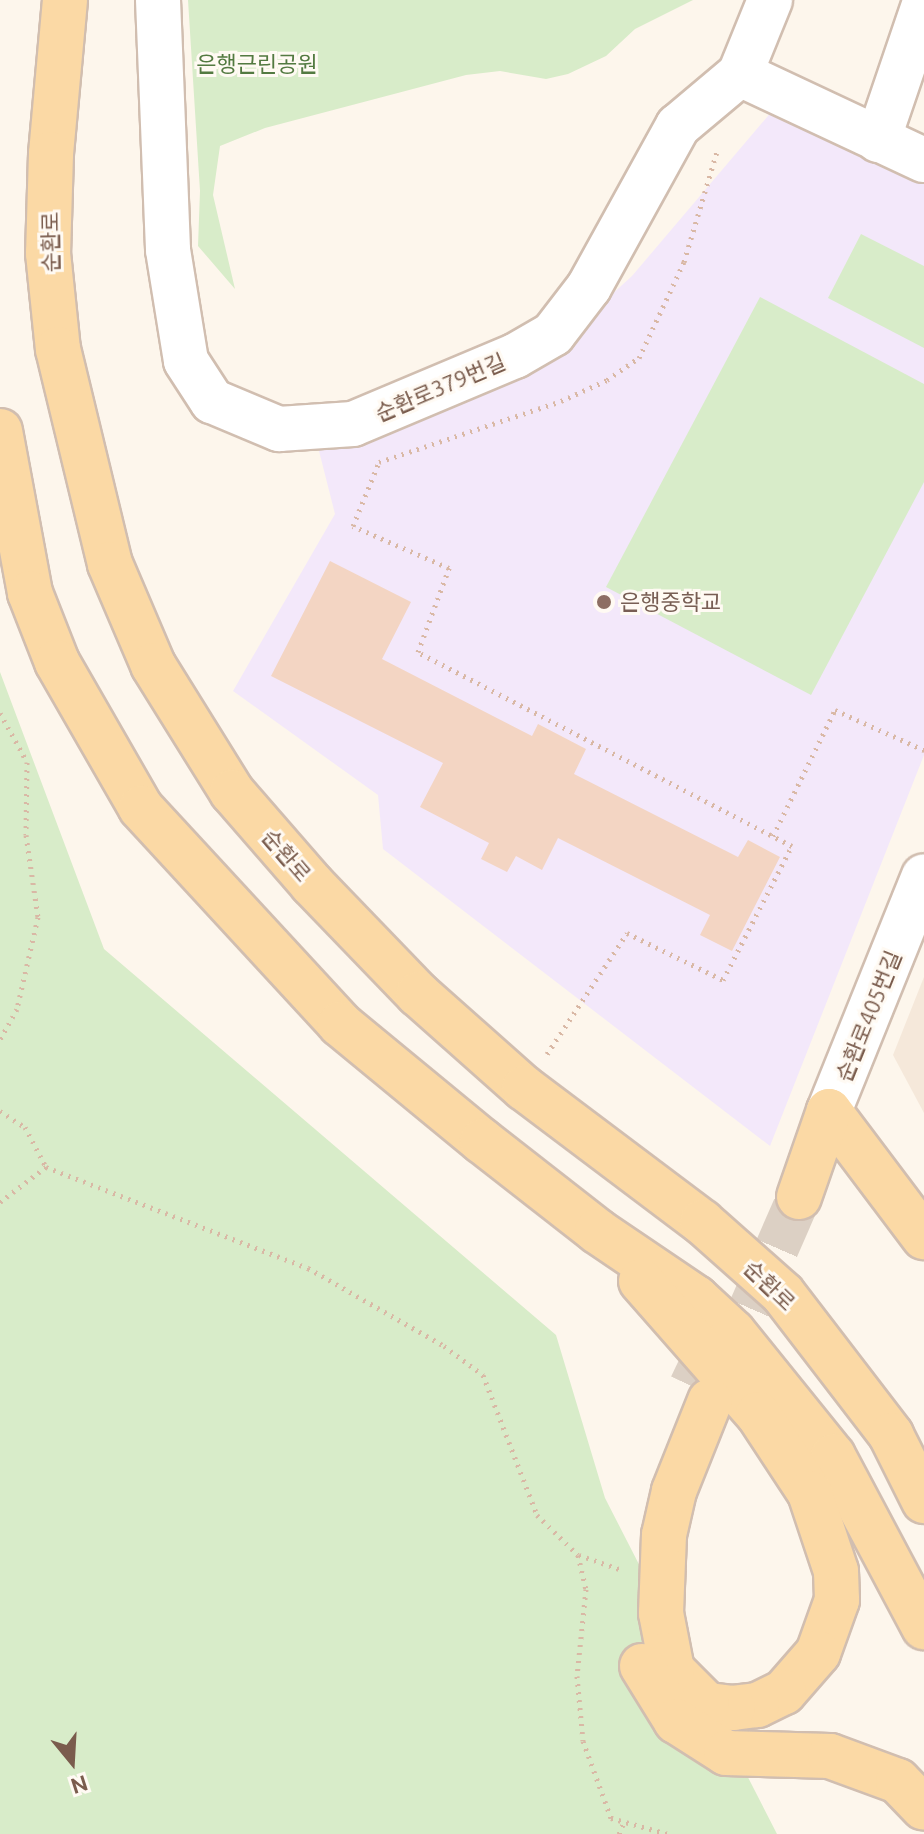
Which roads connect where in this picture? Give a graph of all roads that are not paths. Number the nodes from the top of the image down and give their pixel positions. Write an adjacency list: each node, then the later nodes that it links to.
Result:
1 (65, 0): 14 (main road, 순환로)
2 (158, 0): 5 (street, 순환로379번길)
3 (770, 0): 5 (street)
4 (924, 5): 6 (street)
5 (740, 74): 6 (street)
6 (878, 140): 7 (street)
7 (924, 160)
8 (0, 431): 12 (main road)
9 (924, 876): 10 (street, 순환로405번길)
10 (829, 1111): 11 (main road); 13 (main road)
11 (792, 1191)
12 (597, 1231): 15 (main road); 16 (main road)
13 (924, 1237)
14 (924, 1501)
15 (924, 1627)
16 (924, 1808)

